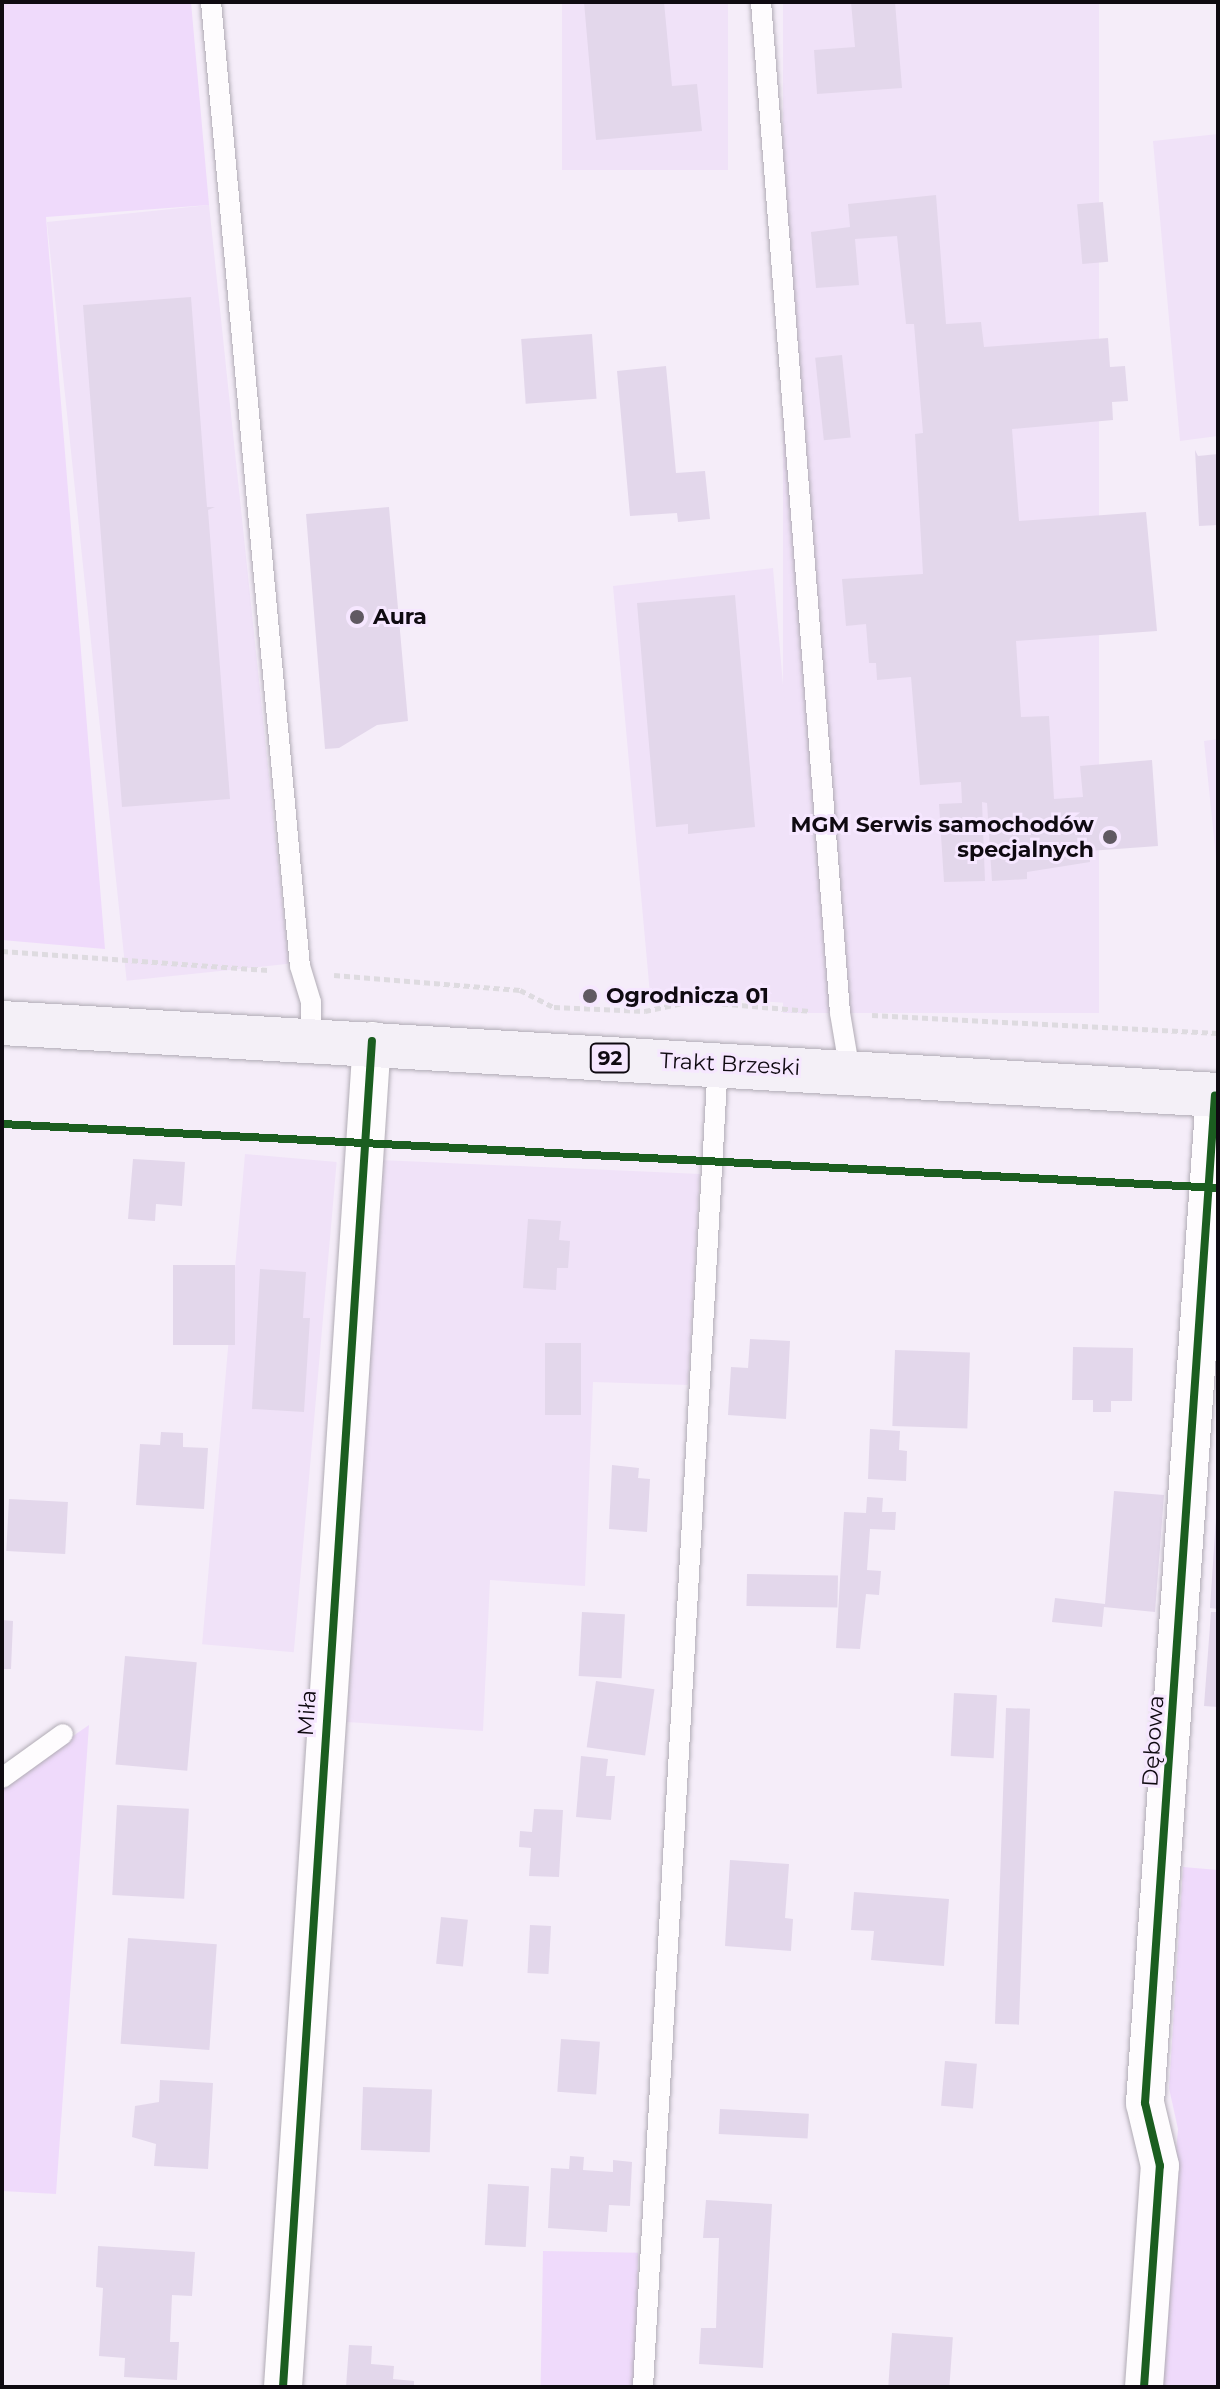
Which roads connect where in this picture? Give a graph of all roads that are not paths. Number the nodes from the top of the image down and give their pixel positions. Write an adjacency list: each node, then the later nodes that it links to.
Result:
1 (211, 2): 4 (lane)
2 (761, 2): 7 (lane)
3 (2, 1023): 4 (main road, Trakt Brzeski / 92)
4 (311, 1040): 5 (main road, Trakt Brzeski / 92)
5 (372, 1041): 6 (main road, Trakt Brzeski / 92); 11 (street, Miła)
6 (718, 1063): 7 (main road, Trakt Brzeski / 92); 12 (lane)
7 (850, 1072): 8 (main road, Trakt Brzeski / 92)
8 (1217, 1095): 13 (street, Dębowa)
9 (63, 1734): 10 (lane)
10 (2, 1778)
11 (283, 2387)
12 (643, 2387)
13 (1144, 2387)

